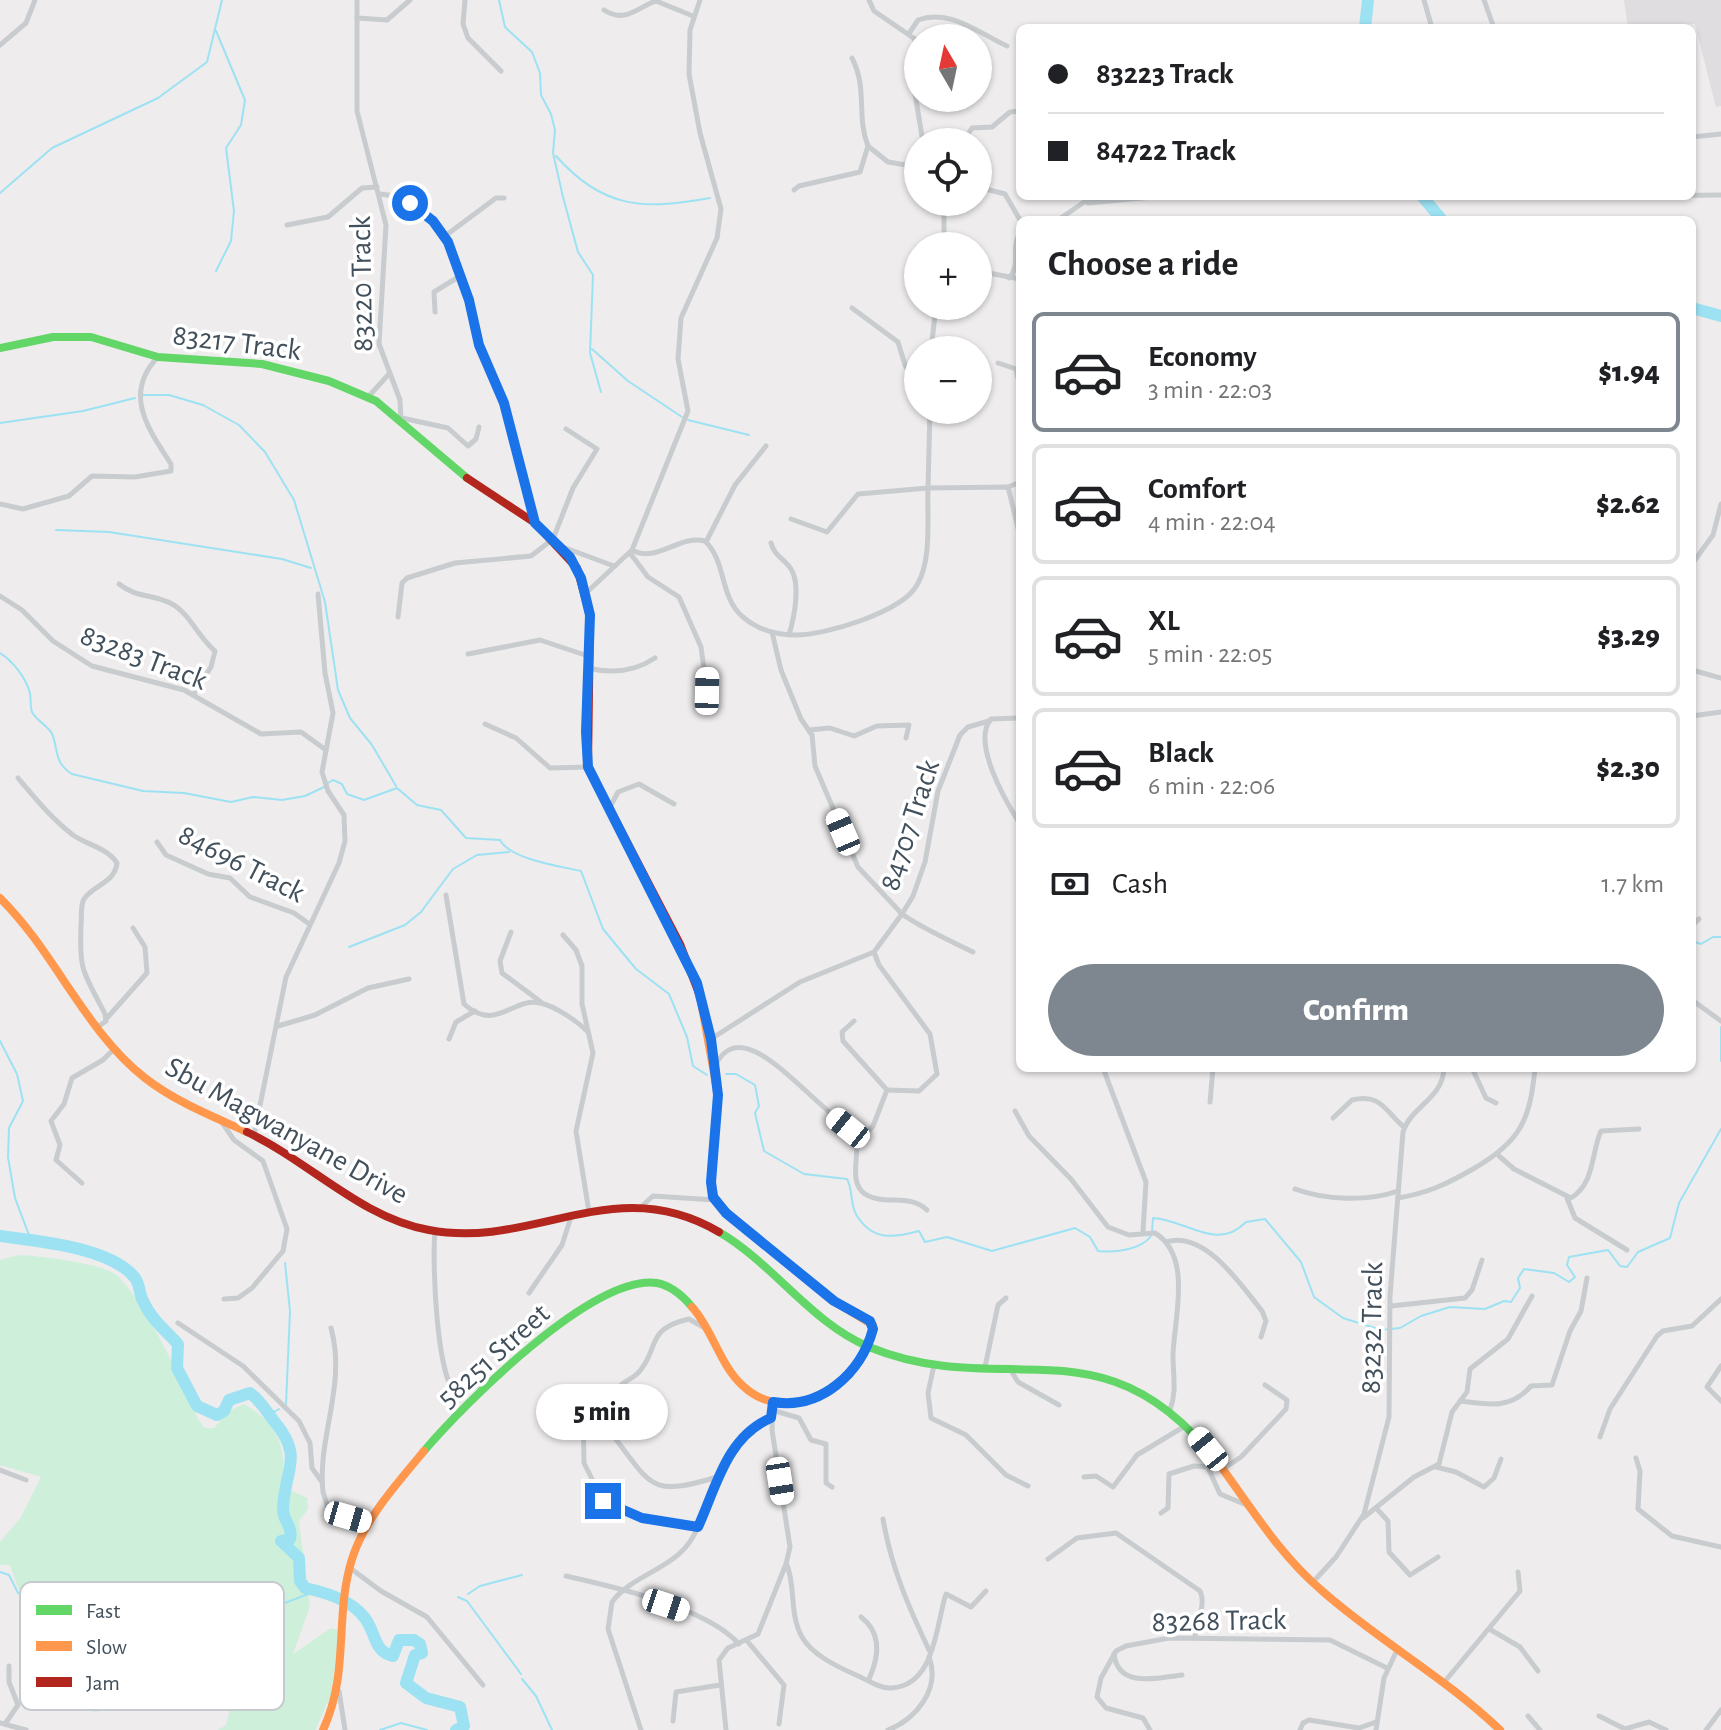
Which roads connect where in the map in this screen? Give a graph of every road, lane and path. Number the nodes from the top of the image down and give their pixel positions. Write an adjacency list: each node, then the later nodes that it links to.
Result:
1 (35, 0): 18 (street)
2 (357, 0): 11 (street, 83220 Track)
3 (410, 0): 11 (street)
4 (465, 0): 21 (street)
5 (700, 0): 10 (street)
6 (869, 0): 16 (street)
7 (1424, 0): 14 (street)
8 (1484, 0): 15 (street)
9 (604, 10): 10 (street)
10 (693, 16): 73 (street)
11 (357, 18): 29 (street, 83220 Track)
12 (915, 24): 13 (street)
13 (963, 24)
14 (1431, 24)
15 (1493, 24)
16 (904, 28)
17 (992, 37): 19 (street)
18 (0, 45)
19 (1007, 46)
20 (852, 58): 26 (street)
21 (501, 71)
22 (1016, 111): 23 (street)
23 (972, 128)
24 (1721, 134): 25 (street)
25 (1696, 137)
26 (868, 146): 27 (street); 28 (street)
27 (904, 165)
28 (794, 190)
29 (379, 191): 33 (street); 38 (street, 83220 Track); 41 (street)
30 (992, 191): 39 (street)
31 (1696, 195): 32 (street)
32 (1721, 195)
33 (395, 196): 38 (street); 42 (street)
34 (504, 198): 42 (street)
35 (1090, 200): 37 (street)
36 (1120, 200): 37 (street)
37 (1088, 203): 40 (street)
38 (382, 206): 55 (street, 83220 Track)
39 (1018, 216)
40 (1065, 216)
41 (287, 225)
42 (445, 236): 45 (street)
43 (1016, 268): 46 (street)
44 (992, 274): 46 (street)
45 (460, 276): 49 (street); 69 (street)
46 (1009, 278): 47 (street)
47 (1016, 279)
48 (852, 308): 52 (street)
49 (435, 312)
50 (0, 348): 51 (street, 83217 Track)
51 (158, 357): 56 (street, 83217 Track); 65 (street)
52 (904, 362)
53 (998, 363): 54 (street)
54 (1016, 370)
55 (389, 374): 56 (street); 57 (street, 83220 Track)
56 (368, 397): 57 (street, 83217 Track)
57 (402, 420): 59 (street); 69 (street, 83217 Track)
58 (930, 424): 64 (street)
59 (479, 427)
60 (566, 429): 70 (street)
61 (766, 446): 71 (street)
62 (1016, 484): 63 (street)
63 (1008, 487): 64 (street); 68 (street)
64 (928, 488): 67 (street); 82 (street)
65 (0, 504)
66 (1721, 504): 74 (street)
67 (791, 519)
68 (1016, 520)
69 (535, 523): 70 (street, 83217 Track)
70 (557, 542): 75 (street, 83217 Track); 78 (street, 83217 Track); 80 (street)
71 (706, 542): 73 (street); 81 (street)
72 (771, 543): 82 (street)
73 (631, 551): 75 (street); 89 (street)
74 (1696, 559)
75 (615, 566): 78 (street)
76 (119, 584): 90 (street)
77 (318, 594): 98 (street)
78 (585, 594): 84 (street, 83217 Track)
79 (0, 596): 90 (street, 83283 Track)
80 (398, 617)
81 (772, 632): 82 (street); 96 (street)
82 (789, 635)
83 (468, 654): 84 (street)
84 (588, 656): 86 (street, 83217 Track)
85 (655, 658): 86 (street)
86 (587, 667): 99 (street, 83217 Track)
87 (1696, 671): 88 (street)
88 (1721, 678)
89 (707, 691)
90 (193, 695): 98 (street, 83283 Track)
91 (1721, 712): 92 (street)
92 (1696, 715)
93 (1016, 718): 94 (street, 84707 Track)
94 (988, 722): 103 (street); 107 (street, 84707 Track)
95 (485, 724): 99 (street)
96 (809, 730): 97 (street); 107 (street)
97 (906, 738)
98 (326, 750): 110 (street)
99 (588, 767): 102 (street)
100 (18, 778): 120 (street)
101 (674, 804): 102 (street)
102 (609, 810): 127 (street)
103 (1016, 817)
104 (157, 842): 110 (street, 84696 Track)
105 (446, 895): 119 (street)
106 (0, 898): 123 (street, Sbu Magwanyane Drive)
107 (902, 914): 114 (street, 84707 Track); 115 (street)
108 (1699, 919): 109 (street)
109 (1696, 922)
110 (308, 923): 124 (street)
111 (133, 928): 120 (street)
112 (511, 932): 117 (street)
113 (563, 935): 125 (street)
114 (874, 952): 127 (street); 135 (street)
115 (973, 952)
116 (409, 979): 124 (street)
117 (541, 1003): 119 (street); 125 (street)
118 (1696, 1003): 122 (street)
119 (476, 1011): 126 (street)
120 (106, 1019): 123 (street)
121 (854, 1021): 135 (street)
122 (1721, 1021)
123 (99, 1026): 128 (street, Sbu Magwanyane Drive)
124 (278, 1026): 144 (street)
125 (589, 1033): 154 (street)
126 (449, 1039)
127 (711, 1039): 129 (street)
128 (115, 1048): 140 (street, Sbu Magwanyane Drive); 146 (street)
129 (715, 1066): 143 (street); 151 (street)
130 (1105, 1072): 156 (street)
131 (1213, 1072): 136 (street)
132 (1445, 1072): 141 (street)
133 (1474, 1072): 137 (street)
134 (1534, 1072): 145 (street)
135 (887, 1090): 143 (street)
136 (1210, 1102)
137 (1496, 1103)
138 (1015, 1111): 156 (street)
139 (1333, 1118): 141 (street)
140 (221, 1120): 144 (street, Sbu Magwanyane Drive); 165 (street)
141 (1404, 1127): 148 (street, 83232 Track)
142 (1639, 1129): 149 (street)
143 (856, 1132): 153 (street)
144 (254, 1135): 157 (street, Sbu Magwanyane Drive)
145 (1499, 1156): 149 (street); 150 (street)
146 (82, 1183)
147 (1295, 1189): 148 (street)
148 (1398, 1191): 150 (street, 83232 Track)
149 (1567, 1197): 159 (street)
150 (1398, 1198): 167 (street, 83232 Track)
151 (717, 1202): 152 (street); 171 (street)
152 (642, 1206): 154 (street, Sbu Magwanyane Drive); 171 (street, Sbu Magwanyane Drive)
153 (927, 1210)
154 (589, 1213): 155 (street, Sbu Magwanyane Drive)
155 (571, 1217): 157 (street, Sbu Magwanyane Drive); 162 (street)
156 (1143, 1231): 158 (street)
157 (435, 1232): 177 (street)
158 (1166, 1242): 170 (street); 185 (street)
159 (1627, 1250)
160 (1482, 1260): 167 (street)
161 (1587, 1278): 180 (street)
162 (529, 1293)
163 (1532, 1296): 180 (street)
164 (1006, 1298): 175 (street)
165 (224, 1299)
166 (1721, 1299): 189 (street)
167 (1391, 1306): 204 (street, 83232 Track)
168 (178, 1323): 198 (street)
169 (331, 1328): 198 (street)
170 (1261, 1337)
171 (865, 1345): 173 (street, Sbu Magwanyane Drive); 184 (street)
172 (719, 1351): 177 (street, 58251 Street); 179 (street); 184 (street, 58251 Street)
173 (934, 1365): 175 (street, Sbu Magwanyane Drive); 199 (street)
174 (1721, 1366): 181 (street)
175 (984, 1368): 176 (street, Sbu Magwanyane Drive)
176 (1010, 1369): 183 (street); 185 (street, Sbu Magwanyane Drive)
177 (494, 1381): 206 (street, 58251 Street)
178 (1265, 1385): 192 (street)
179 (614, 1395)
180 (1460, 1401): 193 (street)
181 (1721, 1401)
182 (565, 1405): 207 (street)
183 (1059, 1405)
184 (773, 1406): 186 (street); 200 (street)
185 (1170, 1410): 187 (street, Sbu Magwanyane Drive)
186 (771, 1418): 195 (street); 211 (street)
187 (1188, 1425): 192 (street, Sbu Magwanyane Drive); 196 (street)
188 (611, 1433): 195 (street)
189 (1600, 1437)
190 (1636, 1458): 208 (street)
191 (1501, 1459): 193 (street)
192 (1217, 1466): 201 (street, Sbu Magwanyane Drive); 201 (street); 203 (street)
193 (1435, 1467): 202 (street)
194 (0, 1470): 197 (street)
195 (718, 1477): 207 (street)
196 (1084, 1477)
197 (26, 1480)
198 (322, 1482): 206 (street)
199 (1028, 1486)
200 (832, 1487)
201 (1250, 1506): 215 (street, Sbu Magwanyane Drive)
202 (1375, 1508): 204 (street); 209 (street)
203 (1161, 1513)
204 (1362, 1518): 215 (street, 83232 Track)
205 (883, 1519): 225 (street)
206 (367, 1522): 212 (street, 58251 Street)
207 (698, 1527): 216 (street)
208 (1721, 1547)
209 (1438, 1557)
210 (1048, 1559): 220 (street)
211 (786, 1564): 221 (street); 230 (street)
212 (350, 1568): 232 (street); 234 (street, 58251 Street)
213 (1518, 1572): 219 (street)
214 (566, 1576): 216 (street)
215 (1313, 1583): 223 (street, Sbu Magwanyane Drive)
216 (625, 1590): 222 (street); 245 (street)
217 (986, 1591): 225 (street)
218 (861, 1617): 230 (street)
219 (1491, 1630): 228 (street); 231 (street)
220 (1195, 1638): 224 (street, 83268 Track); 227 (street, 83268 Track)
221 (748, 1642): 222 (street); 241 (street)
222 (739, 1644): 233 (street)
223 (1398, 1648): 227 (street); 231 (street, Sbu Magwanyane Drive)
224 (1114, 1653): 229 (street); 248 (street, 83268 Track)
225 (929, 1655): 230 (street); 247 (street)
226 (9, 1666): 240 (street)
227 (1387, 1668): 239 (street)
228 (1538, 1671)
229 (1182, 1675)
230 (869, 1679)
231 (1446, 1680): 251 (street, Sbu Magwanyane Drive)
232 (483, 1685)
233 (720, 1685): 238 (street); 246 (street)
234 (339, 1691): 243 (street, 58251 Street); 244 (street)
235 (1721, 1710): 254 (street)
236 (1528, 1716): 252 (street)
237 (1599, 1716): 253 (street)
238 (673, 1721)
239 (1376, 1722): 249 (street); 250 (street)
240 (2, 1724): 242 (street)
241 (779, 1724)
242 (26, 1730)
243 (323, 1730)
244 (345, 1730)
245 (641, 1730)
246 (726, 1730)
247 (888, 1730)
248 (1150, 1730)
249 (1300, 1730)
250 (1376, 1730)
251 (1500, 1730)
252 (1540, 1730)
253 (1666, 1730)
254 (1706, 1730)

